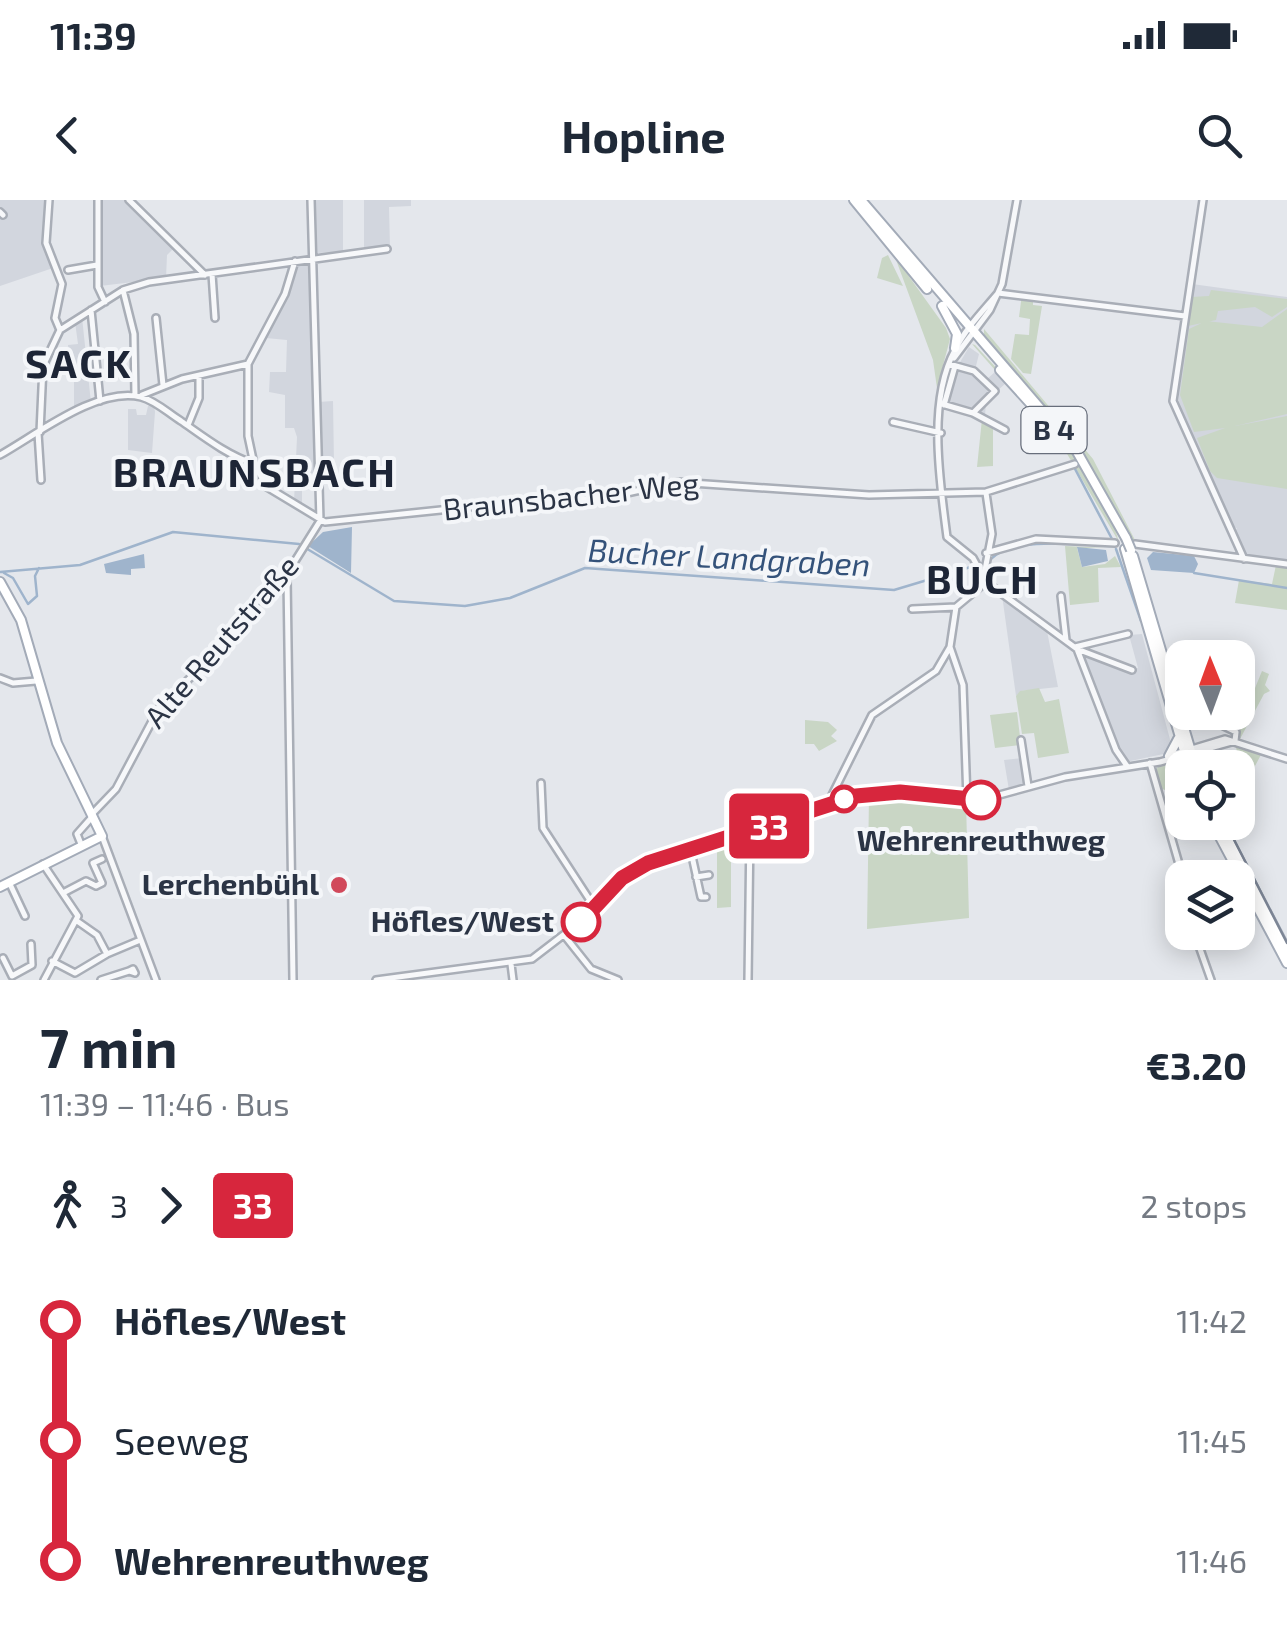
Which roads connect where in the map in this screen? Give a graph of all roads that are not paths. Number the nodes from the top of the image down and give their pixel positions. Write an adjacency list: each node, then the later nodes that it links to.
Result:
1 (49, 200): 23 (street)
2 (98, 200): 11 (street)
3 (129, 200): 13 (street)
4 (311, 200): 9 (street)
5 (857, 200): 17 (main road, B 4); 24 (main road, B 4)
6 (1017, 200): 15 (street)
7 (1203, 200): 19 (street)
8 (387, 249): 9 (street)
9 (314, 257): 10 (street); 46 (street)
10 (295, 261): 13 (street); 27 (street)
11 (98, 265): 12 (street); 16 (street)
12 (68, 270)
13 (209, 274): 14 (street); 21 (street)
14 (123, 290): 16 (street); 31 (street)
15 (998, 293): 19 (street); 22 (street); 24 (street)
16 (105, 302): 18 (street)
17 (942, 306): 24 (main road, B 4); 26 (main road, B 4)
18 (92, 310): 23 (street); 32 (street)
19 (1185, 316): 50 (street)
20 (156, 318): 30 (street)
21 (215, 318)
22 (982, 321): 24 (street); 25 (street)
23 (60, 330): 38 (street)
24 (969, 332): 25 (main road, B 4); 26 (street); 28 (street); 47 (main road, B 4)
25 (985, 345): 47 (main road, B 4)
26 (955, 348): 28 (street)
27 (248, 364): 29 (street); 41 (street)
28 (952, 365): 33 (street); 34 (street)
29 (198, 376): 30 (street); 36 (street)
30 (163, 385): 31 (street)
31 (137, 396): 32 (street); 36 (street)
32 (100, 402): 38 (street)
33 (943, 404): 34 (street); 39 (street)
34 (973, 412): 37 (street)
35 (893, 422): 39 (street)
36 (188, 426): 41 (street)
37 (1005, 430)
38 (39, 432): 40 (street); 43 (street)
39 (941, 433): 45 (street)
40 (0, 455)
41 (254, 464): 46 (street)
42 (1074, 464): 44 (street, Braunsbacher Weg)
43 (41, 480)
44 (986, 492): 45 (street, Braunsbacher Weg); 49 (street)
45 (942, 493): 46 (street, Braunsbacher Weg); 51 (street)
46 (320, 521): 53 (street, Alte Reutstraße)
47 (1120, 539): 48 (main road, B 4, bridge); 49 (street)
48 (1130, 548): 50 (street); 67 (main road, B 4); 71 (main road, B 4)
49 (986, 553): 51 (street)
50 (1235, 554): 52 (street)
51 (981, 564): 54 (street)
52 (1287, 564)
53 (286, 575): 83 (street, Alte Reutstraße); 118 (street)
54 (985, 580): 57 (street); 60 (street)
55 (0, 582): 65 (main road)
56 (1061, 596): 60 (street)
57 (956, 607): 58 (street); 61 (street)
58 (912, 609)
59 (1128, 634): 62 (street)
60 (1066, 640): 62 (street)
61 (950, 647): 81 (street); 82 (street)
62 (1076, 648): 63 (street); 78 (street)
63 (1132, 670)
64 (0, 678): 65 (street)
65 (36, 682): 83 (main road)
66 (1232, 730): 69 (street)
67 (1178, 734): 70 (main road); 72 (main road, B 4)
68 (1021, 740): 80 (street)
69 (1235, 741): 73 (street); 76 (street)
70 (1171, 750)
71 (1186, 750)
72 (1186, 750)
73 (1196, 750)
74 (1165, 757): 77 (street)
75 (1165, 759): 77 (street)
76 (1287, 759)
77 (1150, 763): 78 (street); 91 (street)
78 (1128, 766): 80 (street)
79 (541, 783): 99 (street)
80 (1028, 786): 81 (street)
81 (967, 800): 82 (street)
82 (827, 805): 84 (street)
83 (94, 814): 85 (main road); 88 (street, Alte Reutstraße)
84 (750, 830): 89 (street); 122 (street)
85 (102, 836): 88 (main road); 117 (street)
86 (1224, 840): 110 (main road)
87 (1225, 840): 106 (main road)
88 (82, 844): 92 (main road)
89 (690, 847): 94 (street); 99 (street)
90 (102, 859): 97 (street)
91 (1178, 860)
92 (42, 863): 95 (main road); 97 (street)
93 (709, 875): 94 (street)
94 (696, 878): 98 (street)
95 (9, 882): 96 (main road); 100 (street)
96 (0, 888)
97 (63, 893): 101 (street)
98 (706, 897)
99 (596, 908): 102 (street)
100 (26, 916)
101 (77, 921): 107 (street); 109 (street)
102 (564, 935): 112 (street); 121 (street)
103 (138, 941): 107 (street)
104 (31, 944): 111 (street)
105 (1200, 950): 123 (street)
106 (1287, 952)
107 (107, 954): 109 (street)
108 (3, 958): 115 (street)
109 (52, 961): 114 (street)
110 (1287, 963)
111 (32, 964): 114 (street); 115 (street)
112 (510, 964): 119 (street); 120 (street)
113 (129, 971): 116 (street)
114 (44, 976)
115 (11, 978)
116 (101, 980)
117 (156, 980)
118 (294, 980)
119 (376, 980)
120 (513, 980)
121 (618, 980)
122 (748, 980)
123 (1211, 980)

